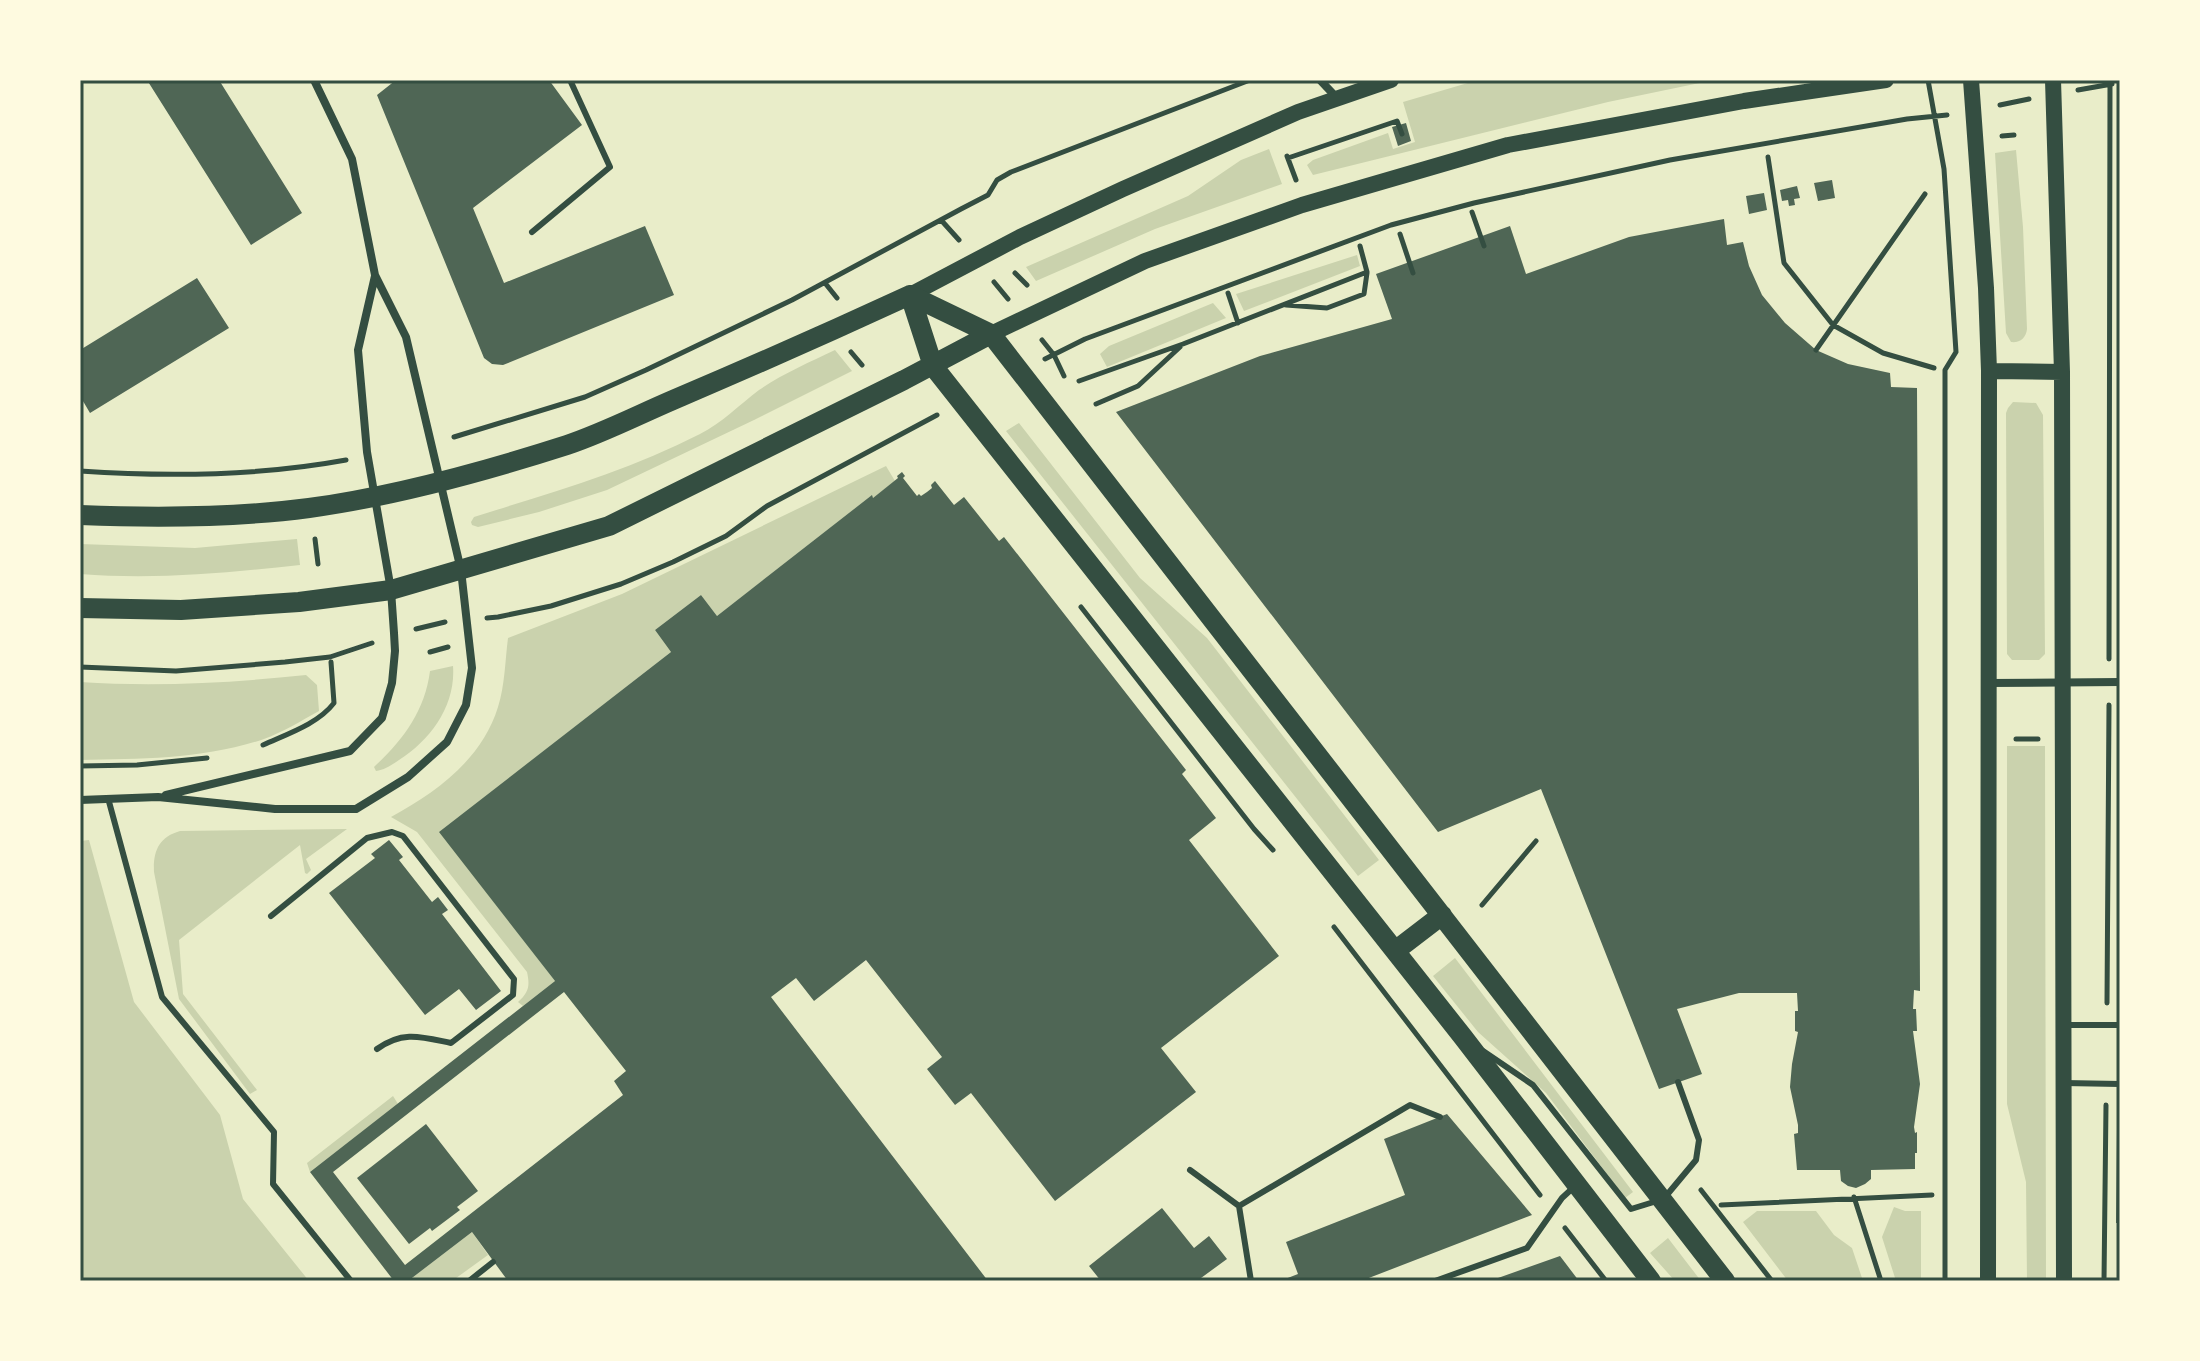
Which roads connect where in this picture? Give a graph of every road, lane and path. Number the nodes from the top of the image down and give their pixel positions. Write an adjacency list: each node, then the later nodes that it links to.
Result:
1 (314, 80): 28 (street)
2 (570, 80): 21 (lane)
3 (1250, 80): 45 (path)
4 (1320, 80): 11 (street)
5 (1391, 80): 11 (main road)
6 (1886, 80): 35 (main road)
7 (1928, 80): 13 (path)
8 (1971, 80): 12 (main road)
9 (2111, 82): 10 (path); 60 (path)
10 (2054, 87): 12 (path); 42 (main road)
11 (1337, 99): 31 (main road)
12 (1973, 110): 13 (path); 41 (main road)
13 (1934, 117): 36 (path); 106 (path)
14 (1402, 134): 17 (path)
15 (1282, 144): 17 (path)
16 (1768, 157): 34 (path)
17 (1288, 158): 18 (path)
18 (1296, 180)
19 (1925, 194): 34 (path)
20 (1472, 212): 24 (path)
21 (532, 232)
22 (1400, 234): 27 (path)
23 (1360, 246): 25 (path)
24 (1484, 246)
25 (1367, 272): 32 (path); 32 (path)
26 (1015, 273): 29 (path)
27 (1413, 273)
28 (375, 275): 49 (street); 50 (street)
29 (1027, 285)
30 (1228, 293): 33 (path)
31 (910, 295): 35 (main road); 39 (main road); 49 (main road)
32 (1284, 304): 33 (path)
33 (1238, 323): 37 (path)
34 (1833, 325): 38 (path); 40 (path)
35 (991, 334): 39 (main road); 77 (main road)
36 (1085, 339)
37 (1183, 344): 43 (path); 44 (path)
38 (1816, 350)
39 (933, 366): 54 (main road); 80 (main road)
40 (1934, 368)
41 (1989, 371): 42 (main road); 65 (main road)
42 (2062, 372): 63 (main road)
43 (1079, 381)
44 (1096, 404)
45 (490, 426)
46 (901, 434): 58 (path)
47 (335, 462): 48 (path)
48 (80, 471)
49 (441, 481): 50 (main road); 54 (street)
50 (374, 496): 51 (main road); 55 (street)
51 (80, 515)
52 (315, 539): 53 (path)
53 (318, 564)
54 (461, 570): 55 (main road); 71 (street)
55 (391, 590): 57 (main road); 71 (street)
56 (1078, 603): 75 (path)
57 (80, 608)
58 (498, 617)
59 (453, 645): 61 (path)
60 (2108, 646)
61 (430, 652)
62 (80, 667): 68 (path)
63 (2063, 682): 64 (street); 65 (street); 81 (main road)
64 (2120, 682)
65 (1989, 683): 107 (main road)
66 (2007, 739): 67 (path)
67 (2045, 739)
68 (251, 748)
69 (213, 758): 70 (path)
70 (80, 766)
71 (158, 797): 72 (street)
72 (108, 798): 73 (street); 98 (lane)
73 (80, 800)
74 (1536, 841): 76 (path)
75 (1282, 858)
76 (1482, 905)
77 (1442, 915): 80 (main road); 93 (main road)
78 (271, 916): 84 (lane)
79 (1325, 916): 96 (path)
80 (1395, 951): 83 (main road)
81 (2063, 1025): 82 (lane); 86 (main road)
82 (2120, 1025)
83 (1463, 1037): 90 (main road); 93 (lane)
84 (377, 1049)
85 (1678, 1082): 93 (lane)
86 (2063, 1083): 87 (lane); 108 (main road)
87 (2120, 1084)
88 (1440, 1117): 95 (lane)
89 (1190, 1170): 95 (lane)
90 (1577, 1185): 96 (lane); 103 (main road)
91 (1932, 1195): 92 (path)
92 (1854, 1197): 94 (path); 105 (path)
93 (1662, 1200): 104 (main road)
94 (1721, 1205)
95 (1239, 1206): 100 (lane)
96 (1552, 1211): 101 (lane); 102 (path)
97 (493, 1262): 99 (lane)
98 (351, 1281)
99 (469, 1281)
100 (1251, 1281)
101 (1435, 1281)
102 (1606, 1281)
103 (1651, 1281)
104 (1725, 1281)
105 (1881, 1281)
106 (1945, 1281)
107 (1988, 1281)
108 (2064, 1281)

